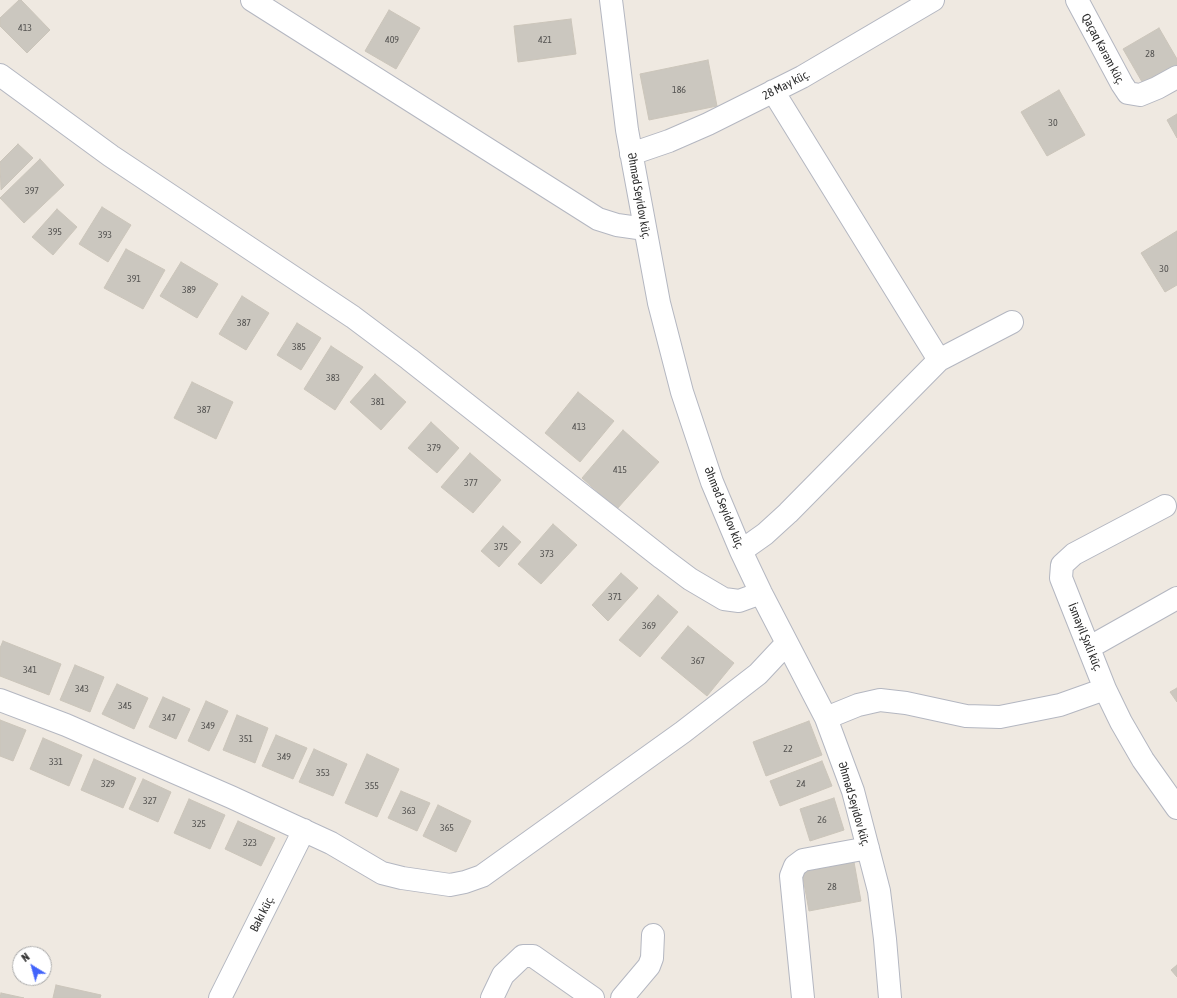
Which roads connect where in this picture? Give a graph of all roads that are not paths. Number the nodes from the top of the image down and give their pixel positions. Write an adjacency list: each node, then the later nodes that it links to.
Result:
1 (252, 0): 9 (street)
2 (611, 0): 8 (street, Əhməd Seyidov küç.)
3 (933, 0): 7 (street, 28 May küç.)
4 (1077, 0): 6 (street, Qaçaq Kərəm küç.)
5 (0, 75): 14 (street)
6 (1177, 77)
7 (773, 92): 8 (street, 28 May küç.); 11 (street)
8 (631, 154): 9 (street, Əhməd Seyidov küç.)
9 (645, 229): 13 (street, Əhməd Seyidov küç.)
10 (1012, 322): 11 (street)
11 (939, 360): 13 (street)
12 (1165, 506): 17 (street, İsmayil Şıxli küç.)
13 (741, 551): 14 (street, Əhməd Seyidov küç.)
14 (760, 593): 16 (street, Əhməd Seyidov küç.)
15 (1177, 598): 17 (street)
16 (787, 643): 20 (street, Əhməd Seyidov küç.); 22 (street)
17 (1090, 647): 18 (street, İsmayil Şıxli küç.)
18 (1105, 689): 20 (street); 21 (street, İsmayil Şıxli küç.)
19 (0, 700): 22 (street)
20 (826, 718): 23 (street, Əhməd Seyidov küç.)
21 (1177, 808)
22 (304, 830): 25 (street, Bakı küç.)
23 (868, 848): 29 (street); 30 (street, Əhməd Seyidov küç.)
24 (653, 935): 28 (street)
25 (220, 998)
26 (492, 998): 27 (street)
27 (593, 998)
28 (622, 998)
29 (803, 998)
30 (890, 998)

